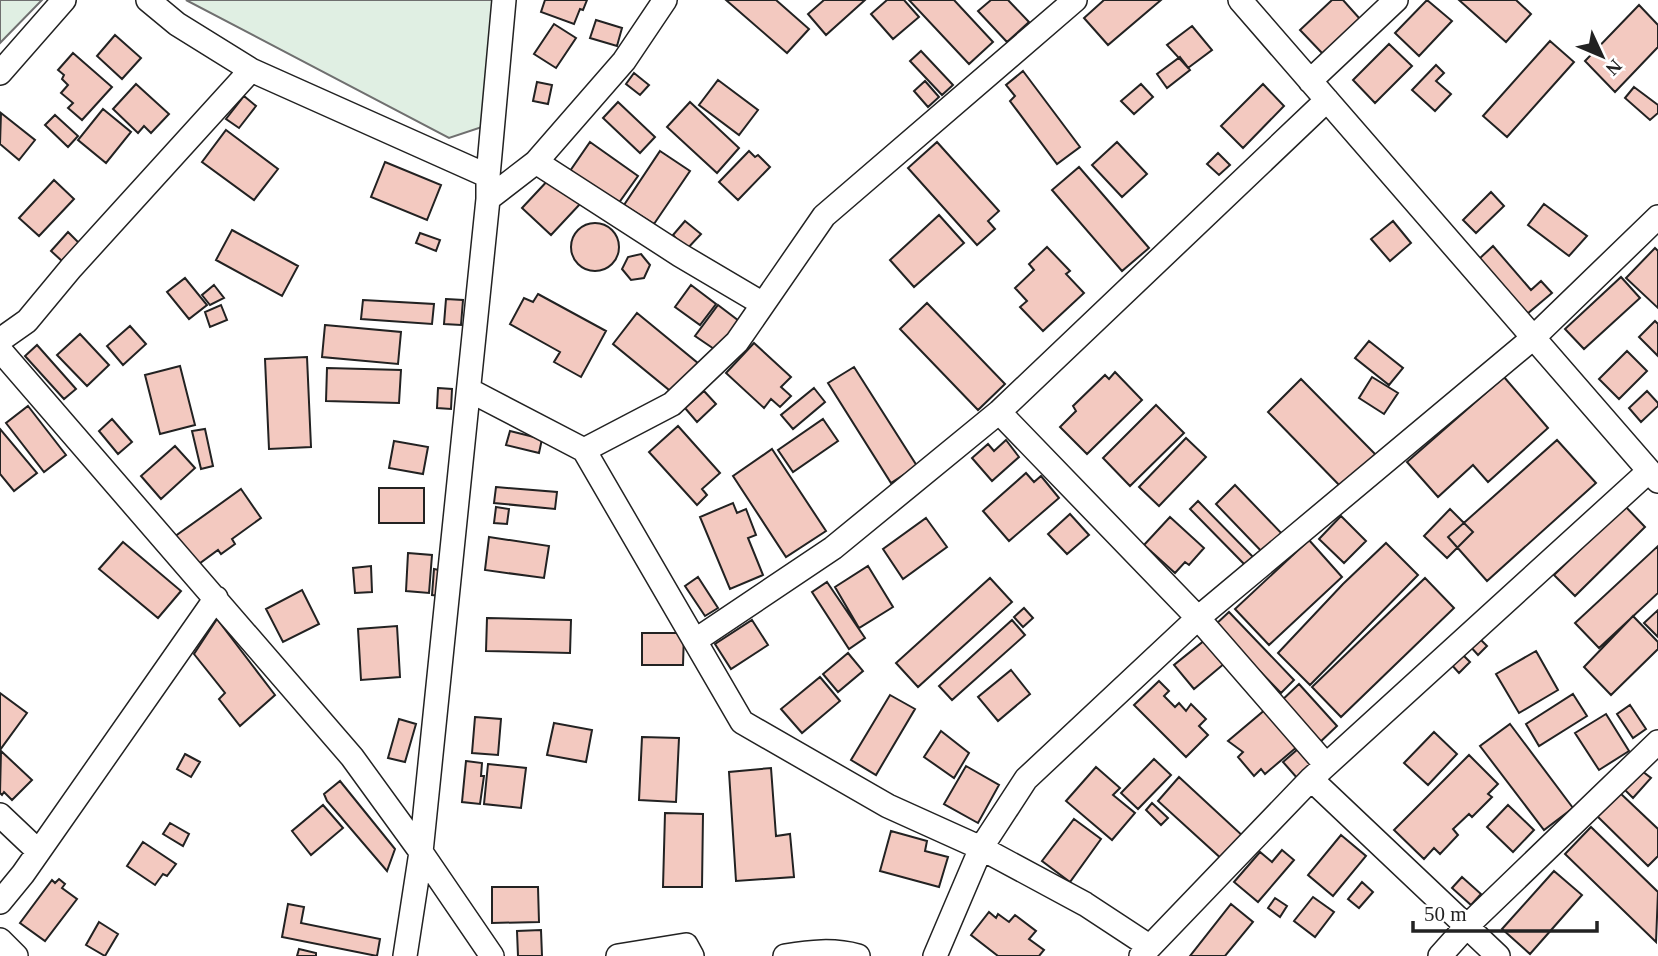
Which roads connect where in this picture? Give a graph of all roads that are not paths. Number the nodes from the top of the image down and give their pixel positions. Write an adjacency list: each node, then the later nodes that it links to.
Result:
1 (64, 0): 9 (street)
2 (148, 0): 8 (street)
3 (504, 0): 13 (street)
4 (665, 0): 12 (street)
5 (1074, 0): 15 (street)
6 (1240, 0): 10 (street)
7 (1396, 0): 10 (street)
8 (251, 70): 13 (street); 17 (street)
9 (0, 73)
10 (1311, 81): 11 (street)
11 (1327, 100): 16 (street); 20 (street)
12 (536, 162): 13 (street); 15 (street)
13 (488, 188): 19 (street)
14 (1658, 217): 16 (street)
15 (763, 304): 21 (street)
16 (1533, 338): 22 (street); 24 (street)
17 (0, 340)
18 (4, 362): 23 (street)
19 (469, 390): 21 (street); 31 (street)
20 (999, 412): 24 (street); 25 (street)
21 (584, 450): 25 (street)
22 (1653, 476): 27 (street)
23 (216, 598): 30 (street); 31 (street)
24 (1198, 618): 27 (street); 29 (street)
25 (696, 640): 29 (street)
26 (1658, 742): 33 (street)
27 (1319, 772): 33 (street); 35 (street)
28 (0, 815): 30 (street)
29 (981, 848): 35 (street); 43 (street)
30 (38, 851): 32 (street)
31 (421, 852): 37 (street); 38 (street)
32 (0, 902)
33 (1466, 927): 44 (street); 45 (street)
34 (0, 940): 36 (street)
35 (1145, 951)
36 (16, 956)
37 (405, 956)
38 (492, 956)
39 (618, 956): 40 (street)
40 (692, 956)
41 (785, 956): 42 (street)
42 (858, 956)
43 (935, 956)
44 (1440, 956)
45 (1498, 956)

